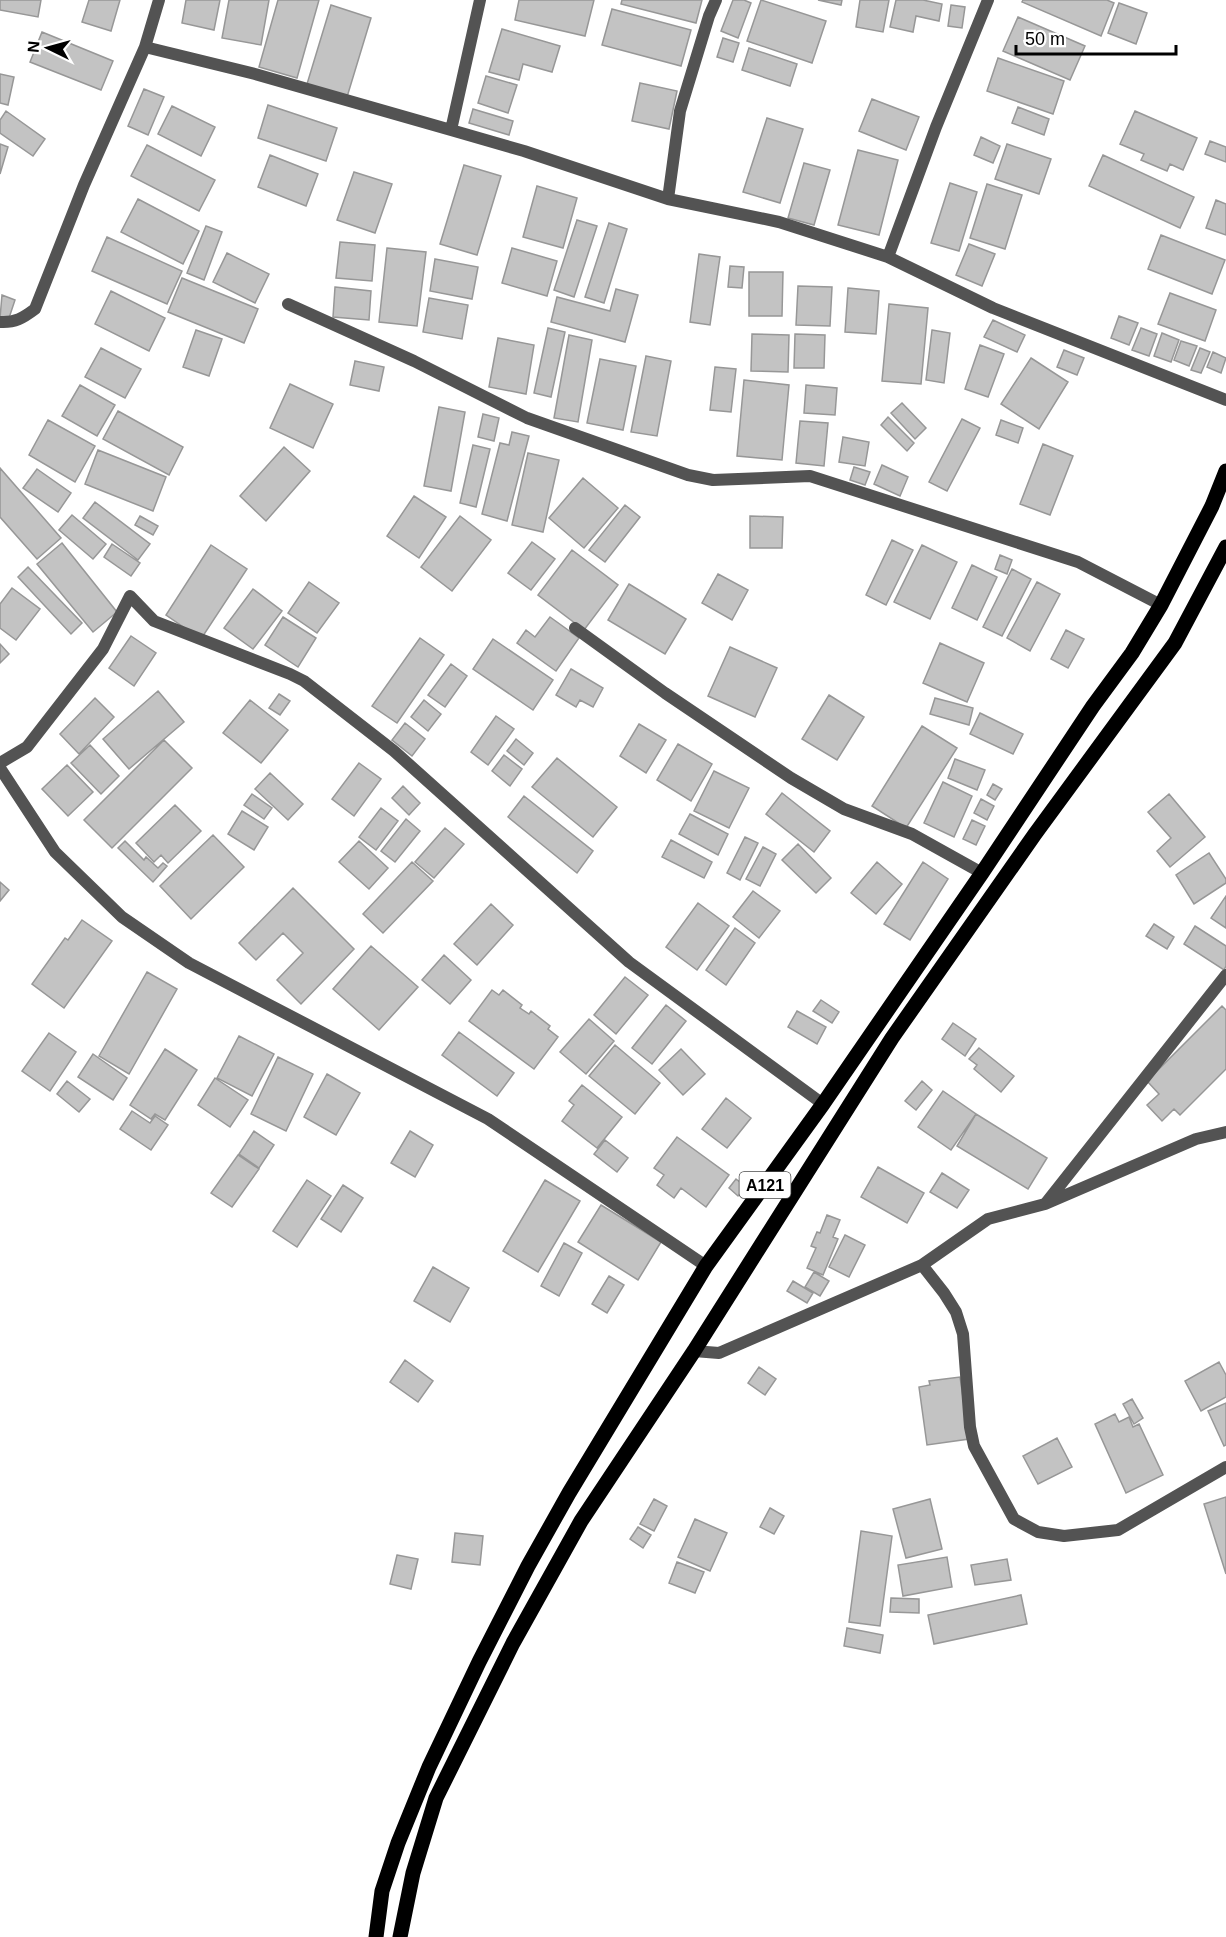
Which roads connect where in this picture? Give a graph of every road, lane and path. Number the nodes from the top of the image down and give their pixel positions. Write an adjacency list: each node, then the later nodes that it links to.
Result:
1 (159, 0): 5 (street)
2 (480, 0): 6 (street)
3 (716, 0): 7 (street)
4 (988, 0): 8 (street)
5 (146, 47): 6 (street); 10 (street)
6 (451, 130): 7 (street)
7 (668, 199): 8 (street)
8 (888, 257): 11 (street)
9 (288, 304): 14 (street)
10 (0, 322)
11 (1226, 400)
12 (1226, 471): 14 (main road, A121)
13 (1226, 547): 24 (main road, A121)
14 (1161, 605): 17 (main road, A121)
15 (575, 628): 17 (street)
16 (0, 765): 19 (street); 23 (street)
17 (982, 873): 19 (main road, A121)
18 (1226, 975): 21 (street)
19 (823, 1104): 23 (main road, A121)
20 (1226, 1132): 21 (street)
21 (1046, 1204): 22 (street)
22 (922, 1265): 24 (street); 25 (street)
23 (706, 1266): 26 (main road, A121)
24 (694, 1351): 27 (main road, A121)
25 (1226, 1467)
26 (376, 1937)
27 (400, 1937)

